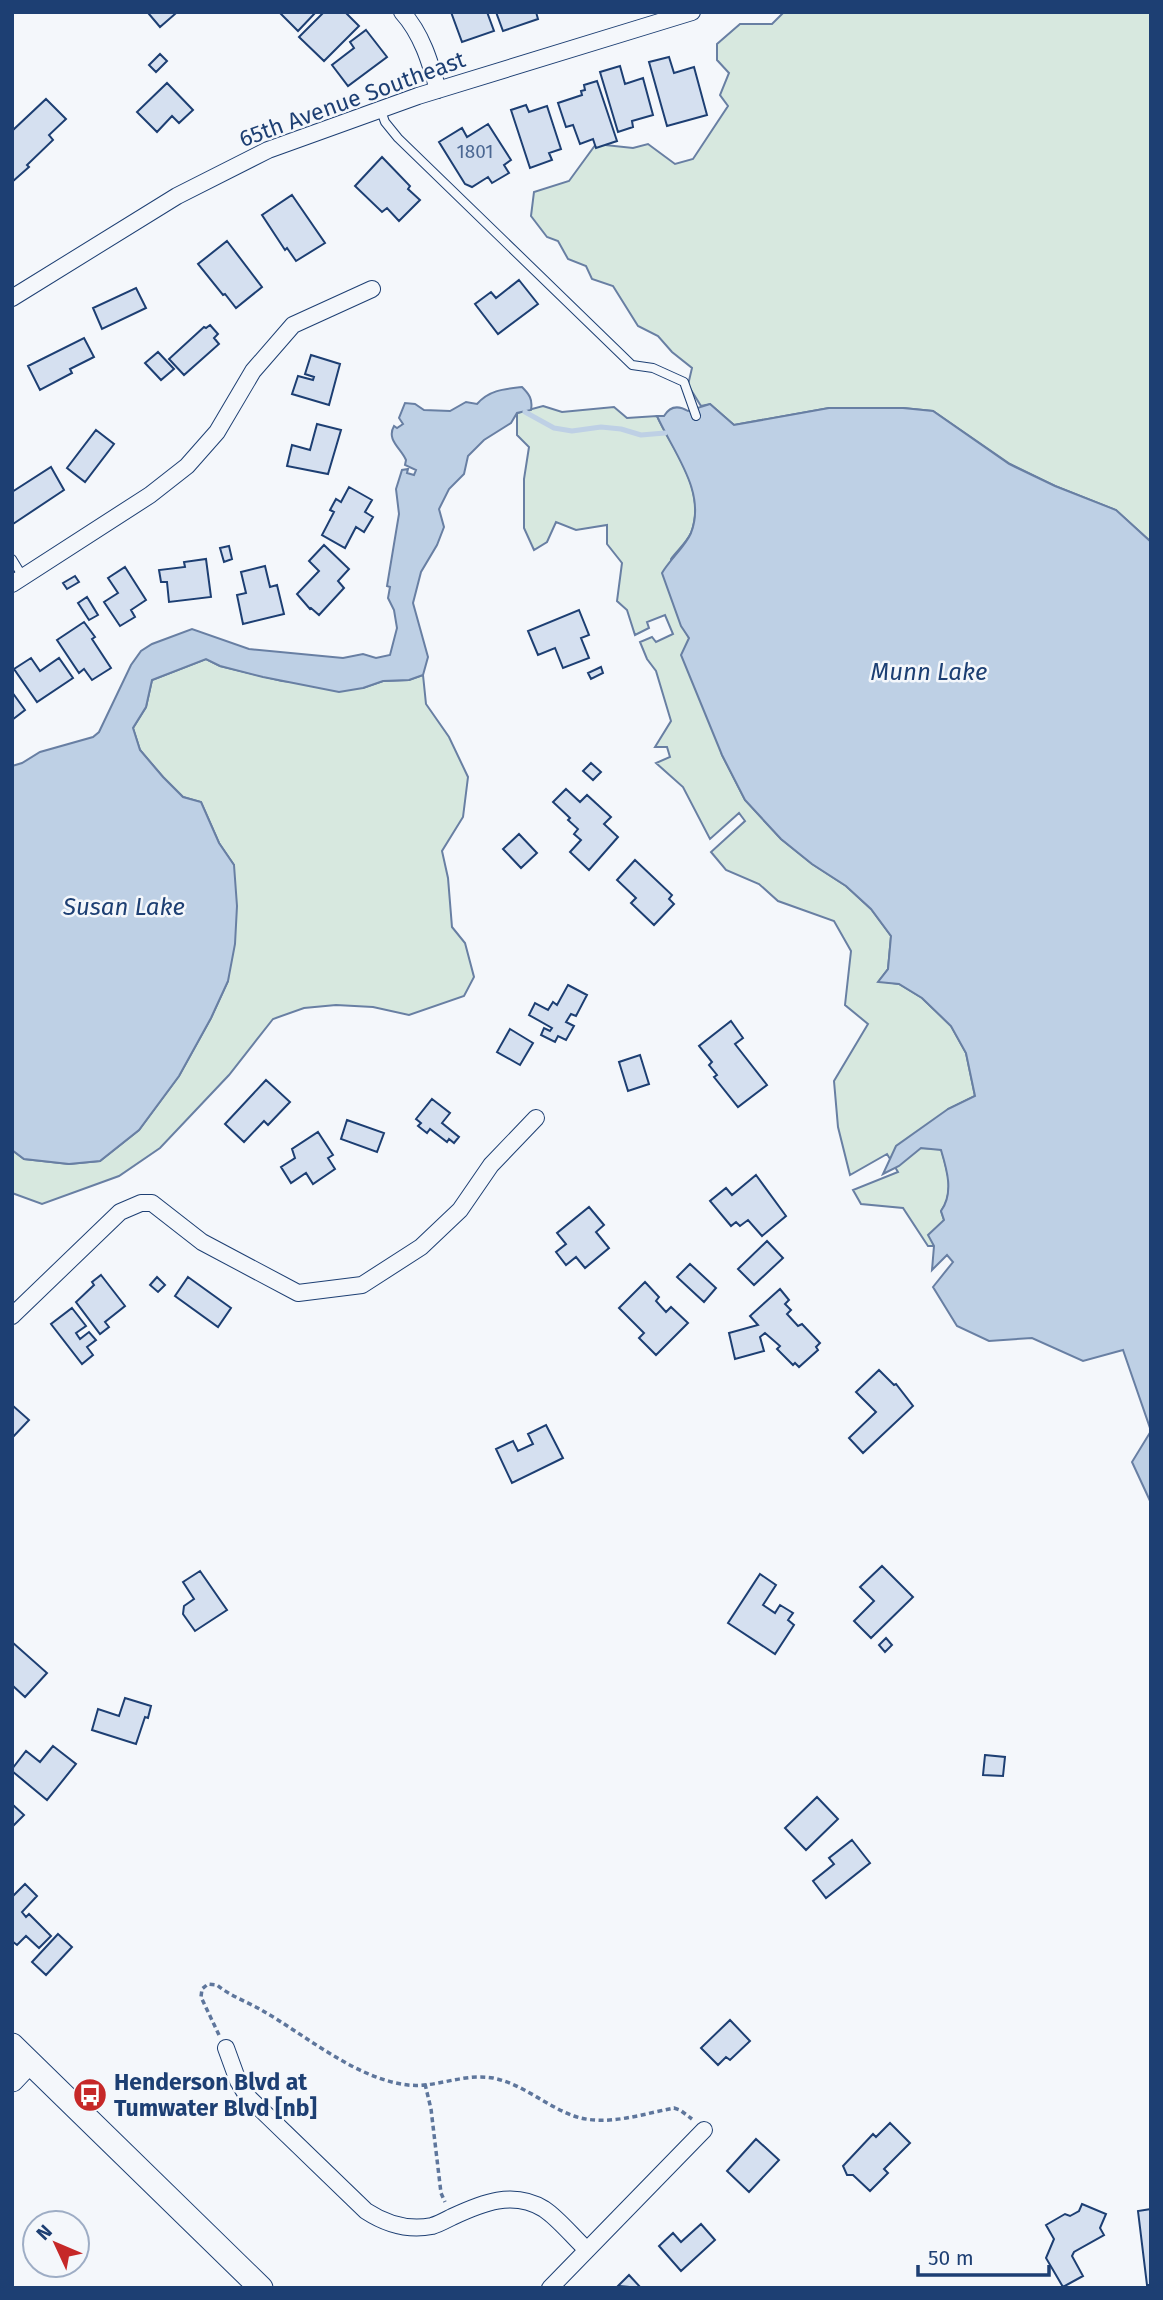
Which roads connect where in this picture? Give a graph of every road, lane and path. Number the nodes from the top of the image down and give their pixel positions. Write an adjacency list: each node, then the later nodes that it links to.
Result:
1 (402, 12): 3 (street)
2 (692, 12): 3 (street, 65th Avenue Southeast)
3 (438, 90): 4 (street, 65th Avenue Southeast)
4 (380, 108): 6 (street, 65th Avenue Southeast); 7 (lane)
5 (372, 289): 9 (street)
6 (12, 298)
7 (696, 416)
8 (12, 559): 9 (lane)
9 (18, 581)
10 (536, 1118): 11 (street)
11 (12, 1316)
12 (12, 2045): 14 (street)
13 (226, 2048): 16 (path); 18 (street)
14 (29, 2062): 15 (street); 20 (street)
15 (12, 2080)
16 (425, 2084): 17 (path); 18 (path)
17 (704, 2130): 19 (street)
18 (454, 2216): 19 (street)
19 (587, 2250): 21 (street)
20 (261, 2288)
21 (550, 2288)

